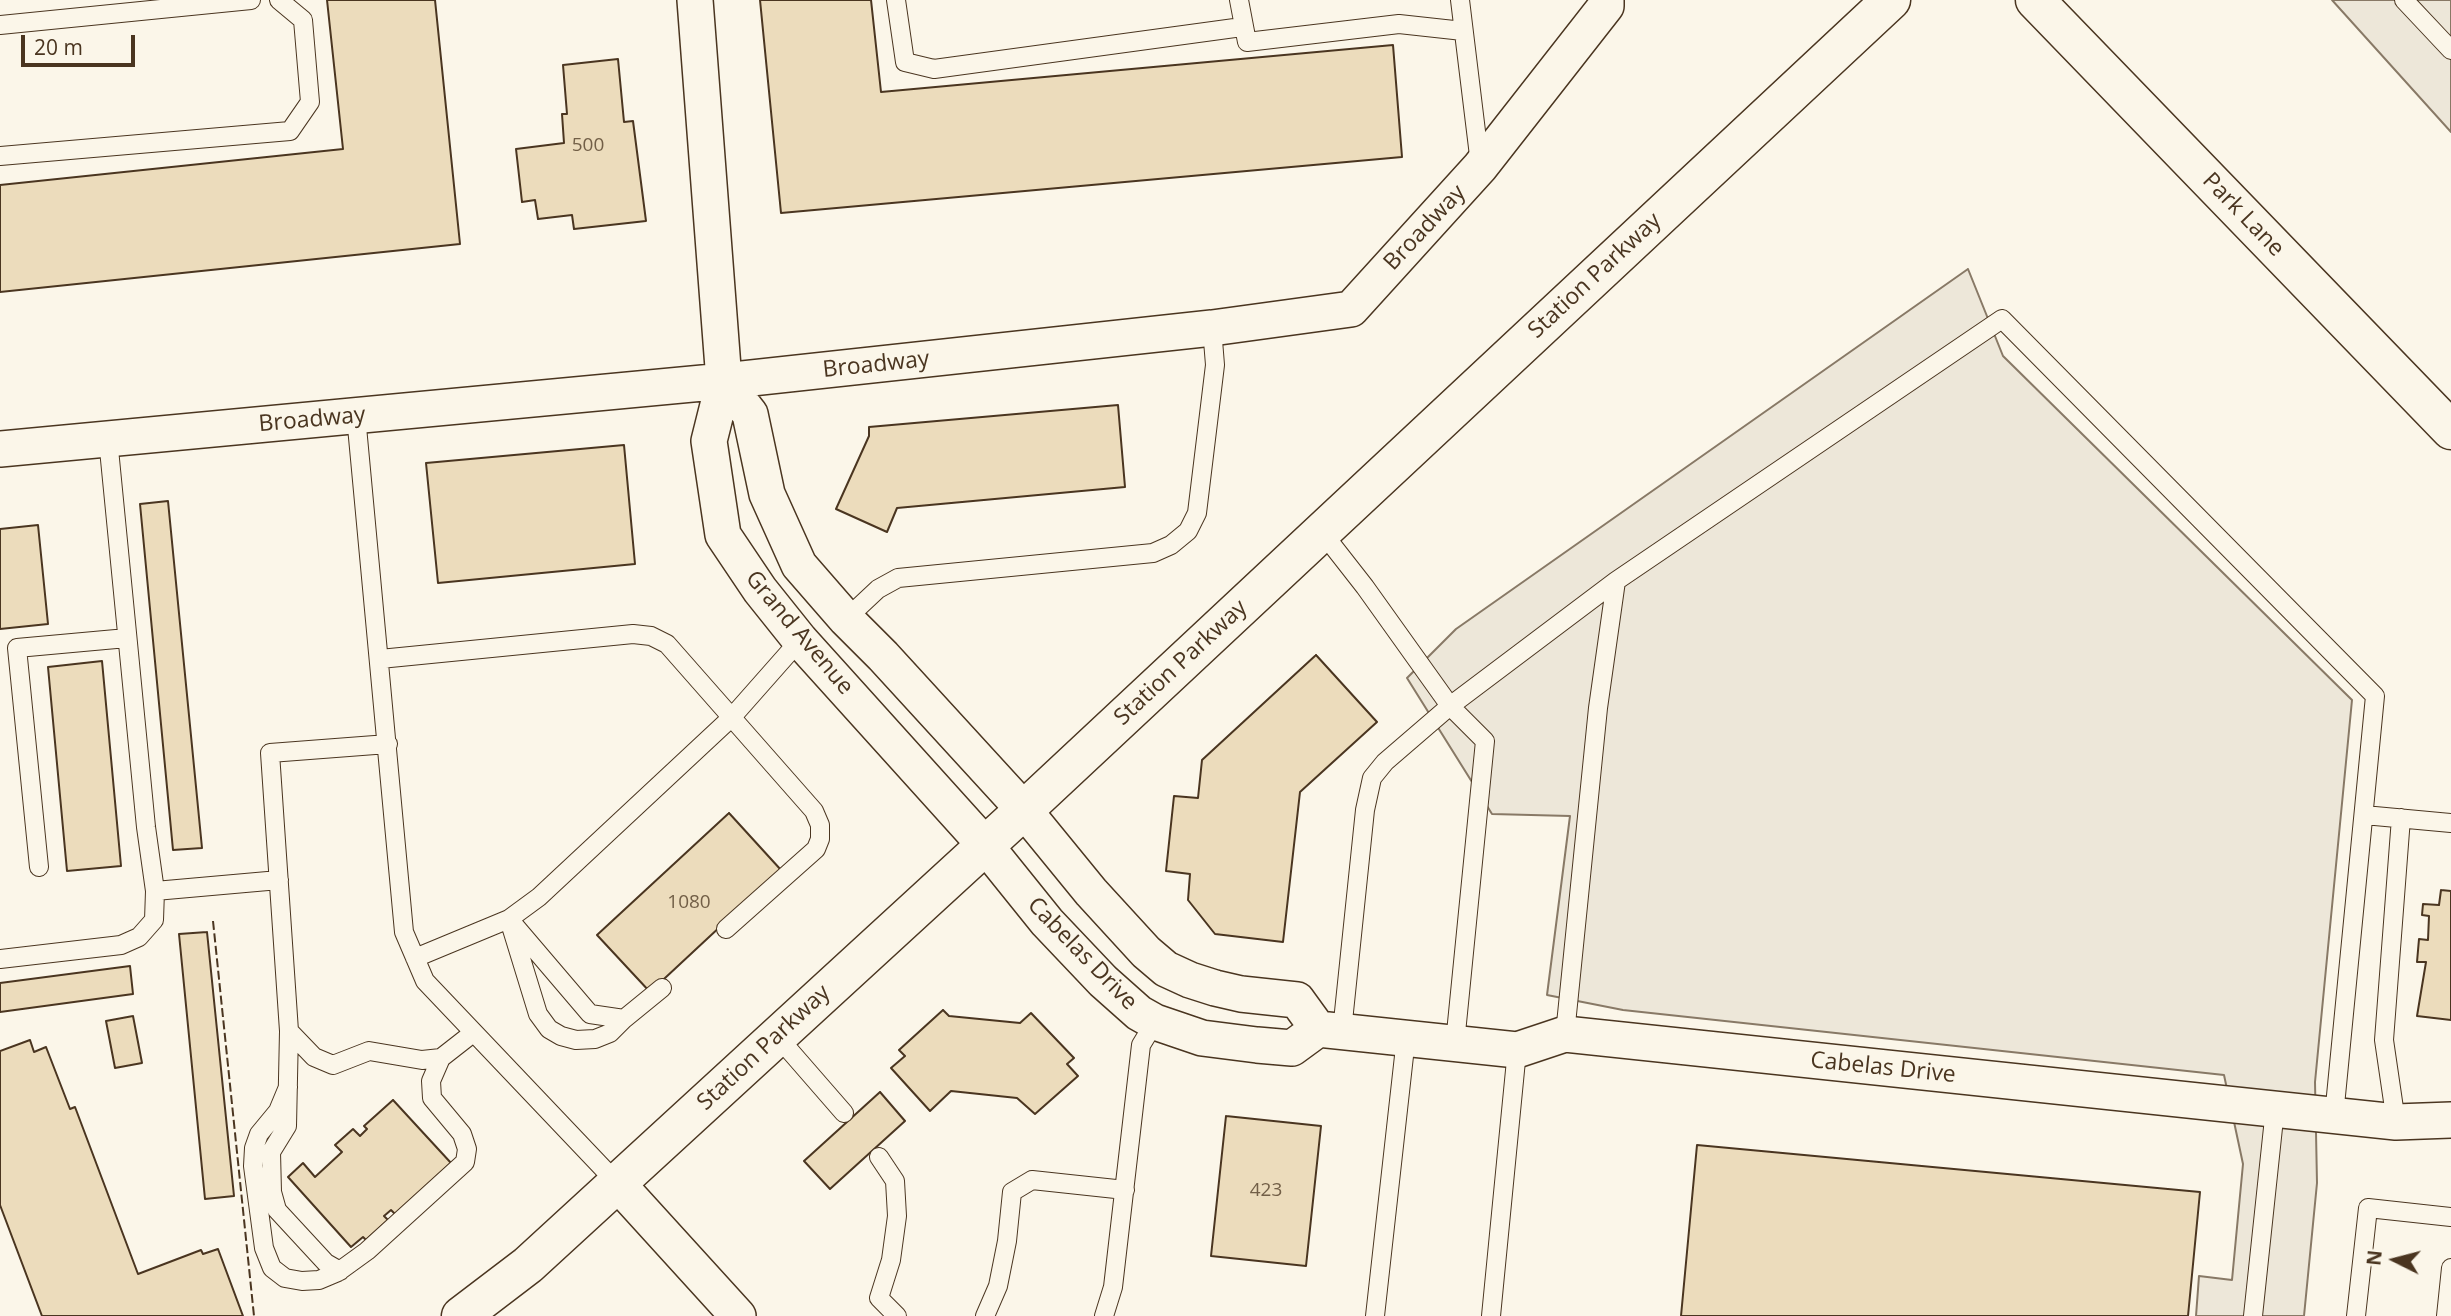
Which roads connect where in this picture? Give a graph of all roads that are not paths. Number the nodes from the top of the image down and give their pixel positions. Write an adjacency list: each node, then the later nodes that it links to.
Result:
1 (251, 0): 11 (lane)
2 (279, 0): 15 (lane)
3 (695, 0): 18 (street, Grand Avenue)
4 (896, 0): 12 (lane)
5 (1239, 0): 12 (lane)
6 (1460, 0): 13 (lane)
7 (1606, 0): 16 (street, Broadway)
8 (1891, 0): 23 (street, Station Parkway)
9 (2035, 0): 20 (street, Park Lane)
10 (2404, 0): 14 (lane)
11 (0, 25)
12 (1242, 27): 13 (lane)
13 (1463, 31): 16 (lane)
14 (2451, 50)
15 (0, 156)
16 (1480, 167): 17 (street, Broadway)
17 (1212, 328): 18 (street, Broadway); 25 (lane)
18 (724, 382): 19 (street, Broadway); 25 (street, Grand Avenue); 27 (street, Grand Avenue)
19 (356, 416): 21 (street, Broadway); 28 (lane)
20 (2451, 430)
21 (108, 439): 22 (street, Broadway); 26 (lane)
22 (0, 449)
23 (1322, 532): 29 (lane); 32 (street, Station Parkway)
24 (1616, 581): 29 (lane); 33 (lane); 50 (lane)
25 (846, 619): 32 (street, Grand Avenue)
26 (127, 638): 37 (lane); 39 (lane)
27 (800, 640): 30 (lane); 36 (street, Grand Avenue)
28 (380, 659): 30 (lane); 31 (lane)
29 (1450, 706): 47 (lane); 53 (lane)
30 (732, 717): 40 (lane); 41 (lane)
31 (388, 744): 38 (lane); 42 (lane)
32 (1024, 810): 36 (street, Station Parkway); 47 (street, Cabelas Drive)
33 (2364, 815): 34 (lane); 59 (lane)
34 (2401, 818): 35 (lane); 61 (lane)
35 (2451, 823)
36 (985, 845): 46 (street, Cabelas Drive); 51 (street, Station Parkway)
37 (38, 867)
38 (279, 880): 39 (lane); 48 (lane)
39 (155, 891): 43 (lane)
40 (509, 919): 42 (lane); 45 (lane); 45 (lane)
41 (726, 929)
42 (415, 958): 49 (lane)
43 (0, 959)
44 (662, 988): 45 (lane)
45 (624, 1019)
46 (1155, 1022): 47 (street, Cabelas Drive); 64 (lane)
47 (1330, 1030): 52 (street, Cabelas Drive)
48 (289, 1031): 55 (lane); 56 (lane)
49 (473, 1033): 55 (lane); 63 (lane)
50 (1565, 1034): 54 (street, Cabelas Drive); 57 (street, Cabelas Drive)
51 (777, 1036): 58 (lane); 63 (street, Station Parkway)
52 (1406, 1038): 53 (street, Cabelas Drive); 73 (lane)
53 (1455, 1043): 54 (street, Cabelas Drive)
54 (1517, 1050): 74 (lane)
55 (441, 1058): 67 (lane)
56 (288, 1087): 67 (lane); 67 (lane)
57 (2275, 1109): 59 (street, Cabelas Drive); 75 (lane)
58 (844, 1113)
59 (2334, 1116): 61 (street, Cabelas Drive)
60 (2451, 1120): 61 (street, Cabelas Drive)
61 (2396, 1122)
62 (880, 1157): 70 (lane)
63 (617, 1183): 68 (street, Station Parkway); 69 (street)
64 (1125, 1190): 71 (lane); 72 (lane)
65 (2451, 1217): 76 (lane)
66 (2451, 1268): 77 (lane)
67 (340, 1271)
68 (461, 1316)
69 (738, 1316)
70 (897, 1316)
71 (985, 1316)
72 (1104, 1316)
73 (1375, 1316)
74 (1491, 1316)
75 (2253, 1316)
76 (2356, 1316)
77 (2446, 1316)

